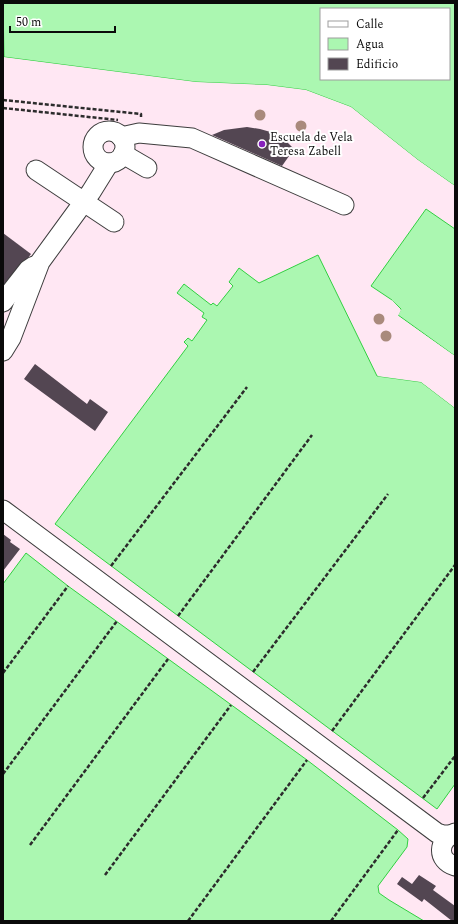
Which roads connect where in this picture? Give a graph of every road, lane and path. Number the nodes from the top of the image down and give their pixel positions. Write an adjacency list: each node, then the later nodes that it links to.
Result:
1 (3, 100): 3 (path)
2 (3, 108): 4 (path)
3 (140, 122)
4 (119, 144): 5 (lane); 7 (lane); 8 (lane)
5 (147, 168)
6 (36, 170): 7 (lane)
7 (83, 203): 9 (lane); 10 (lane)
8 (344, 205)
9 (114, 222)
10 (40, 262): 11 (lane); 12 (lane)
11 (3, 302)
12 (9, 325): 13 (lane)
13 (3, 351)
14 (247, 387): 19 (path)
15 (312, 435): 21 (path)
16 (388, 494): 24 (path)
17 (3, 510): 33 (lane)
18 (455, 565): 27 (path)
19 (111, 566)
20 (68, 586): 25 (path)
21 (178, 616)
22 (117, 621): 30 (path)
23 (168, 659): 34 (path)
24 (253, 672)
25 (3, 673)
26 (231, 705): 36 (path)
27 (332, 731)
28 (455, 756): 31 (path)
29 (307, 760): 37 (path)
30 (3, 774)
31 (423, 798)
32 (398, 830): 38 (path)
33 (446, 836): 35 (lane)
34 (30, 845)
35 (455, 866)
36 (105, 875)
37 (188, 921)
38 (331, 921)

